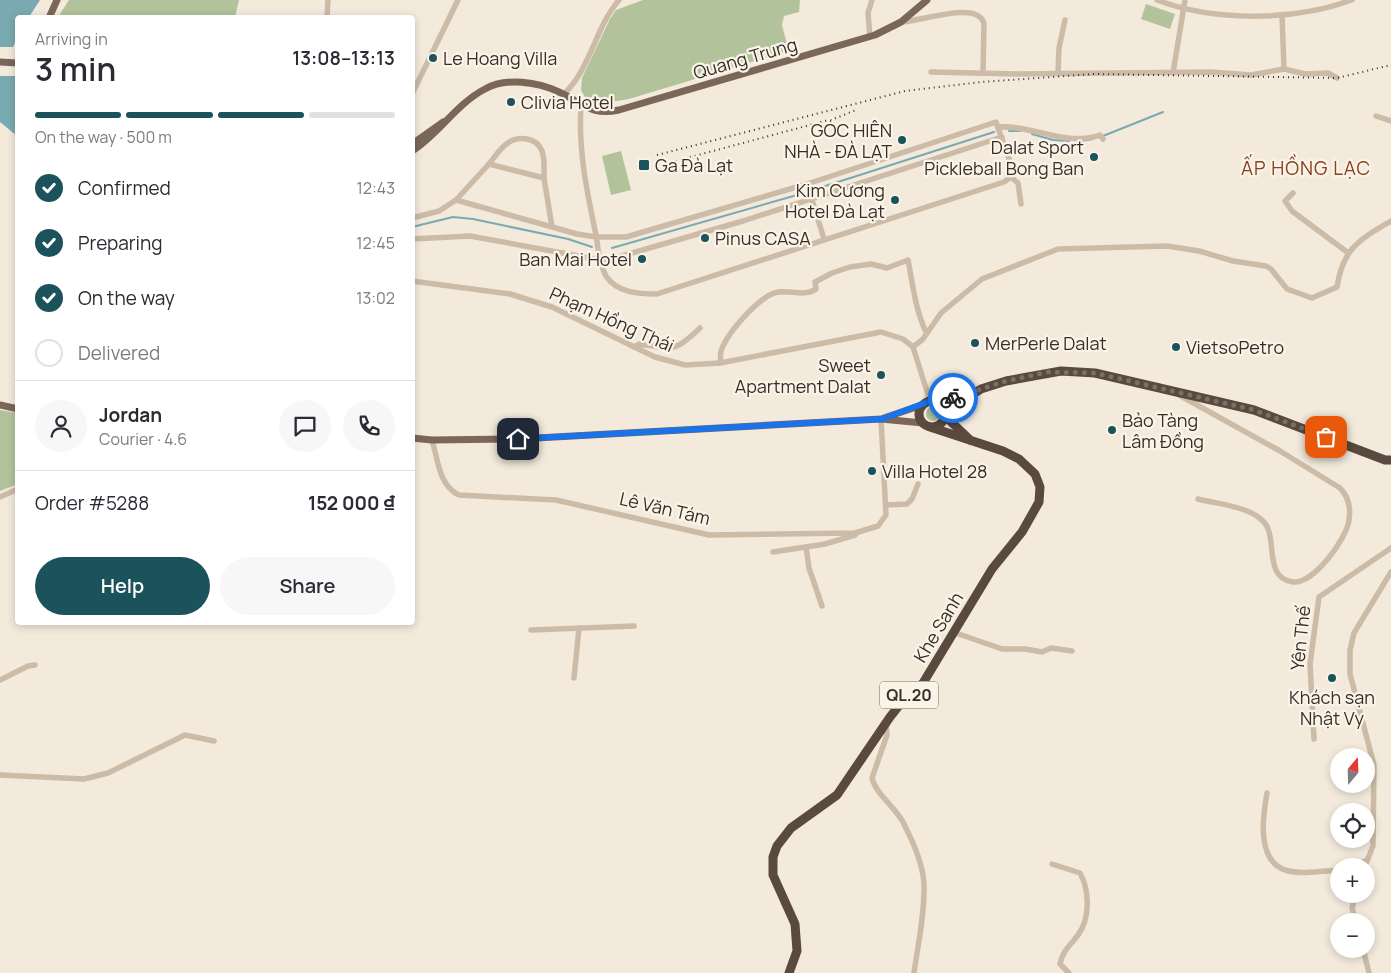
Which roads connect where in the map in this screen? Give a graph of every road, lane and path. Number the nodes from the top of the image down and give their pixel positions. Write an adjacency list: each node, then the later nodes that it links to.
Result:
1 (57, 0): 11 (main road)
2 (328, 0): 12 (street)
3 (458, 0): 25 (street)
4 (619, 0): 26 (street)
5 (872, 0): 16 (street)
6 (928, 0): 15 (main road, Quang Trung)
7 (1157, 0): 10 (street)
8 (1185, 0): 10 (street)
9 (1352, 0): 13 (street)
10 (1183, 7): 13 (street); 22 (street)
11 (50, 15)
12 (327, 15)
13 (1282, 15): 19 (street)
14 (1065, 20): 21 (street)
15 (901, 22): 16 (main road, Quang Trung); 23 (street)
16 (870, 37): 27 (main road, Quang Trung)
17 (0, 62): 18 (main road)
18 (15, 64)
19 (1284, 69): 22 (street); 24 (street)
20 (931, 72): 23 (street)
21 (1058, 72): 22 (street); 23 (street)
22 (1174, 73)
23 (983, 74)
24 (1337, 78)
25 (415, 88)
26 (564, 94): 27 (main road, Quang Trung); 29 (main road, Quang Trung)
27 (581, 106): 47 (street)
28 (1376, 116): 30 (street)
29 (449, 118): 34 (main road); 35 (main road)
30 (1391, 121)
31 (999, 127): 32 (street); 33 (street); 39 (street)
32 (1002, 137): 37 (street); 41 (street)
33 (1102, 138)
34 (415, 142)
35 (415, 150)
36 (490, 164): 38 (street); 38 (street); 42 (street)
37 (1011, 177): 43 (street); 49 (street)
38 (544, 178): 46 (street)
39 (807, 184): 41 (street); 47 (street)
40 (1293, 193): 50 (street)
41 (811, 198): 49 (street); 51 (street)
42 (456, 200): 44 (street); 46 (street)
43 (1021, 204)
44 (415, 217)
45 (1391, 220): 50 (street)
46 (552, 227): 47 (street)
47 (596, 237): 51 (street)
48 (415, 238): 51 (street)
49 (824, 239): 51 (street)
50 (1347, 252): 54 (street)
51 (601, 260)
52 (415, 281): 55 (street, Phạm Hồng Thái)
53 (700, 328): 55 (street)
54 (926, 332): 56 (street); 57 (street)
55 (634, 347): 57 (street, Phạm Hồng Thái)
56 (914, 347): 57 (street, Phạm Hồng Thái); 60 (street)
57 (720, 363)
58 (1165, 388): 59 (highway); 69 (highway); 73 (street, Yên Thế)
59 (981, 389): 60 (highway); 63 (highway)
60 (930, 403): 63 (highway, QL.20); 64 (main road); 65 (highway)
61 (0, 405): 62 (main road)
62 (15, 408)
63 (945, 414): 65 (highway); 68 (highway, Khe Sanh / QL.20)
64 (882, 419): 65 (main road); 67 (main road); 74 (street)
65 (926, 425): 68 (highway, Khe Sanh / QL.20)
66 (415, 438): 67 (main road)
67 (432, 440): 75 (street, Lê Văn Tám)
68 (972, 442): 84 (highway, Khe Sanh / QL.20)
69 (1389, 463)
70 (918, 484): 74 (street)
71 (15, 490): 72 (street)
72 (0, 497)
73 (1198, 499)
74 (886, 505): 75 (street)
75 (869, 530): 76 (street)
76 (806, 547): 78 (street); 80 (street)
77 (1391, 548): 90 (street, Yên Thế)
78 (773, 552)
79 (1391, 572): 94 (street)
80 (822, 606)
81 (634, 626): 82 (street)
82 (579, 628): 83 (street); 87 (street)
83 (531, 630)
84 (953, 632): 85 (street); 89 (highway, Khe Sanh / QL.20)
85 (1072, 651)
86 (35, 665): 88 (street)
87 (574, 678)
88 (0, 680)
89 (886, 722): 98 (highway, Khe Sanh / QL.20); 99 (street)
90 (1314, 739)
91 (214, 741): 92 (street)
92 (0, 775)
93 (1267, 793): 96 (street)
94 (1368, 858)
95 (1052, 864): 100 (street)
96 (1330, 870)
97 (1365, 958): 101 (street)
98 (789, 973)
99 (914, 973)
100 (1069, 973)
101 (1369, 973)

